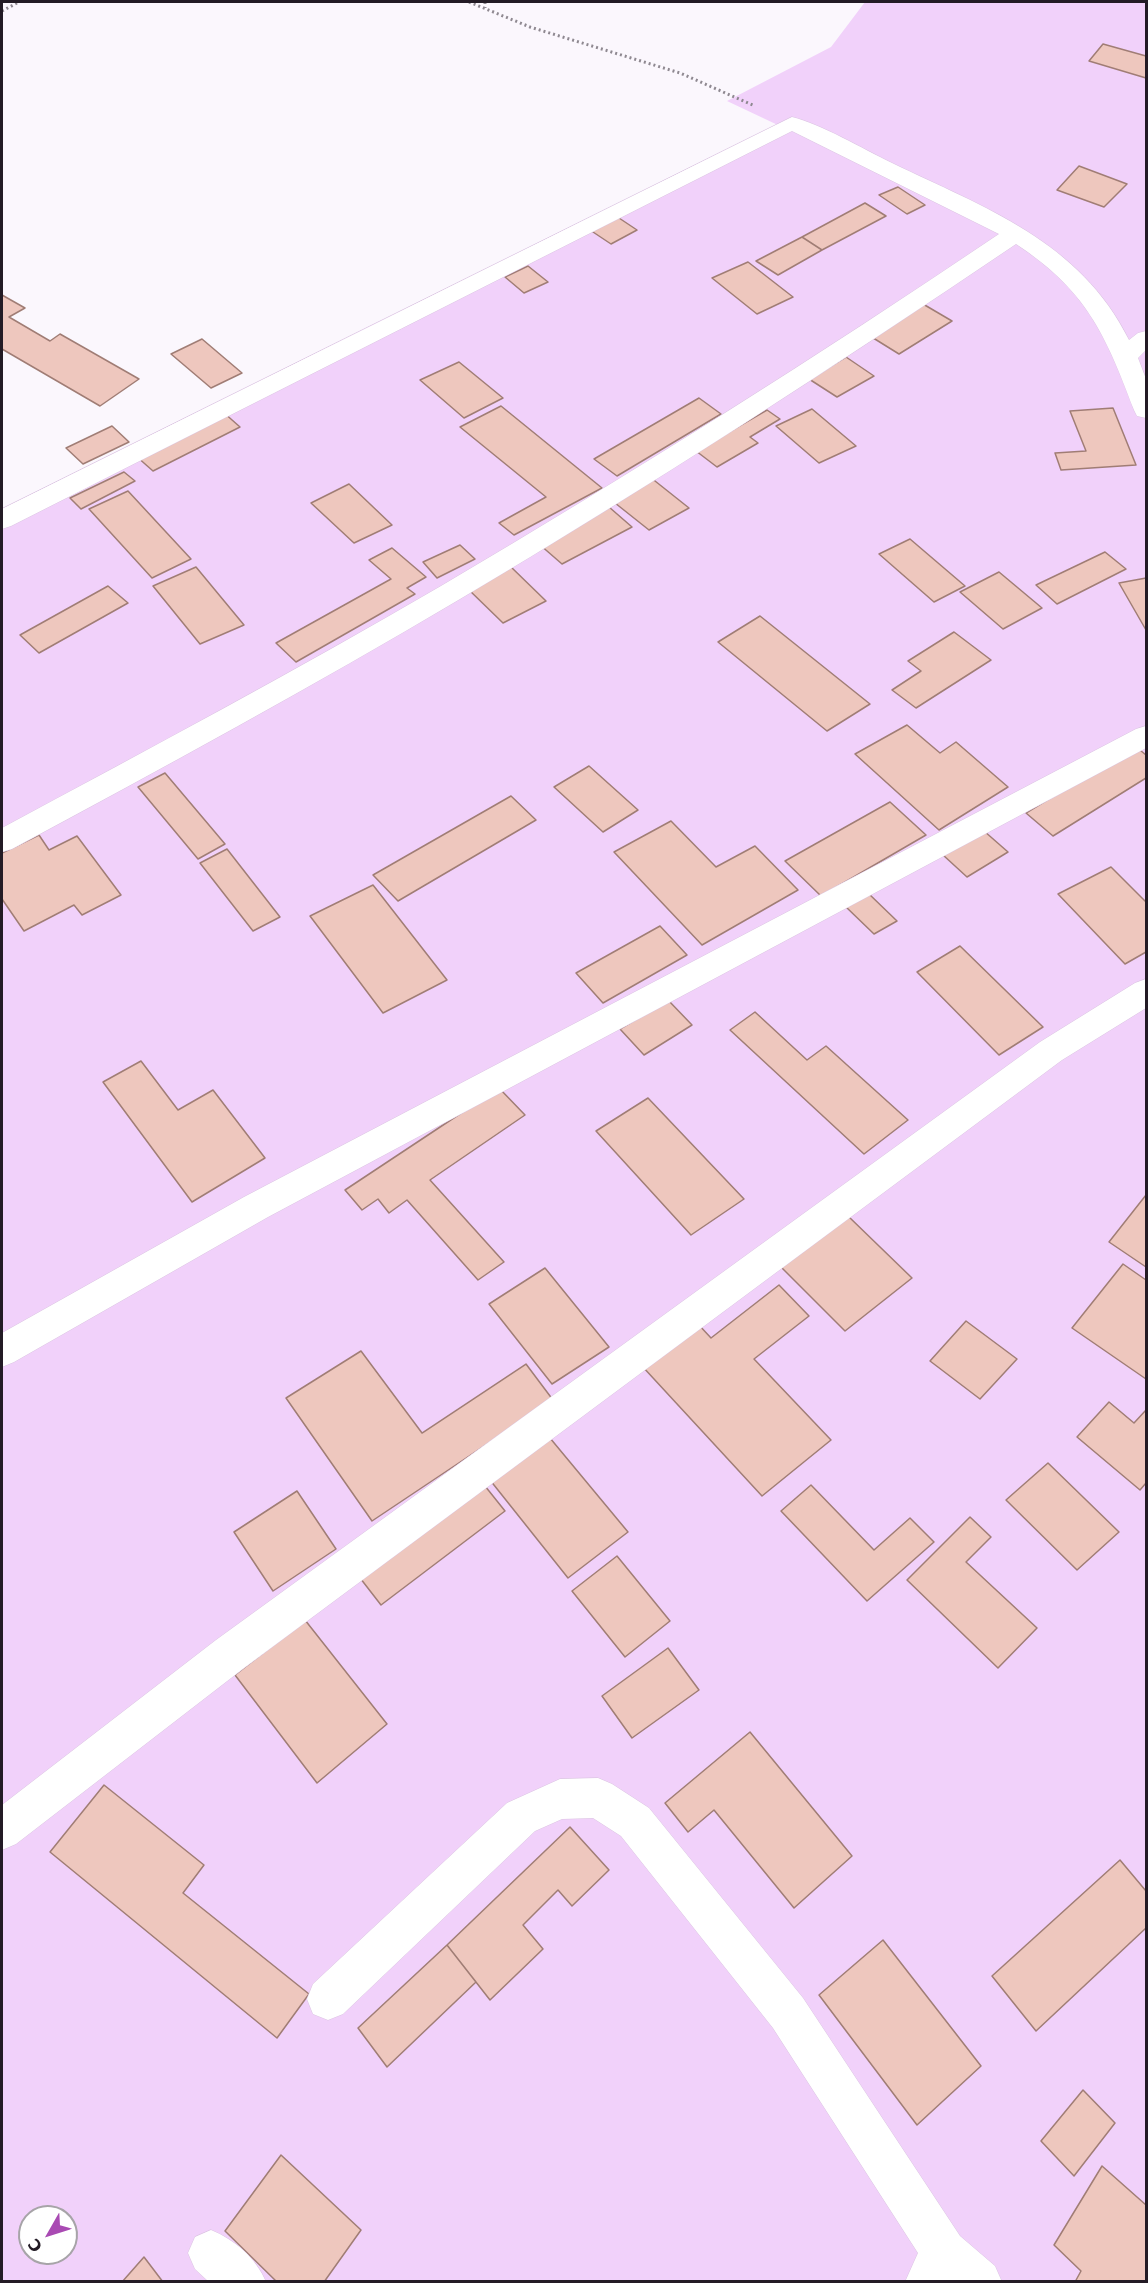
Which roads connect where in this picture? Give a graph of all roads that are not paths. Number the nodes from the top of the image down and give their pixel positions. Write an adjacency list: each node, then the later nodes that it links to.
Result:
1 (1016, 233): 3 (street); 5 (street); 7 (street)
2 (1146, 338): 3 (street)
3 (1125, 356): 4 (street)
4 (1146, 410)
5 (2, 520)
6 (1146, 736): 9 (street)
7 (2, 841)
8 (1146, 992): 10 (street)
9 (2, 1352)
10 (2, 1830)
11 (328, 1999): 12 (street)
12 (936, 2267): 13 (street)
13 (979, 2282)

